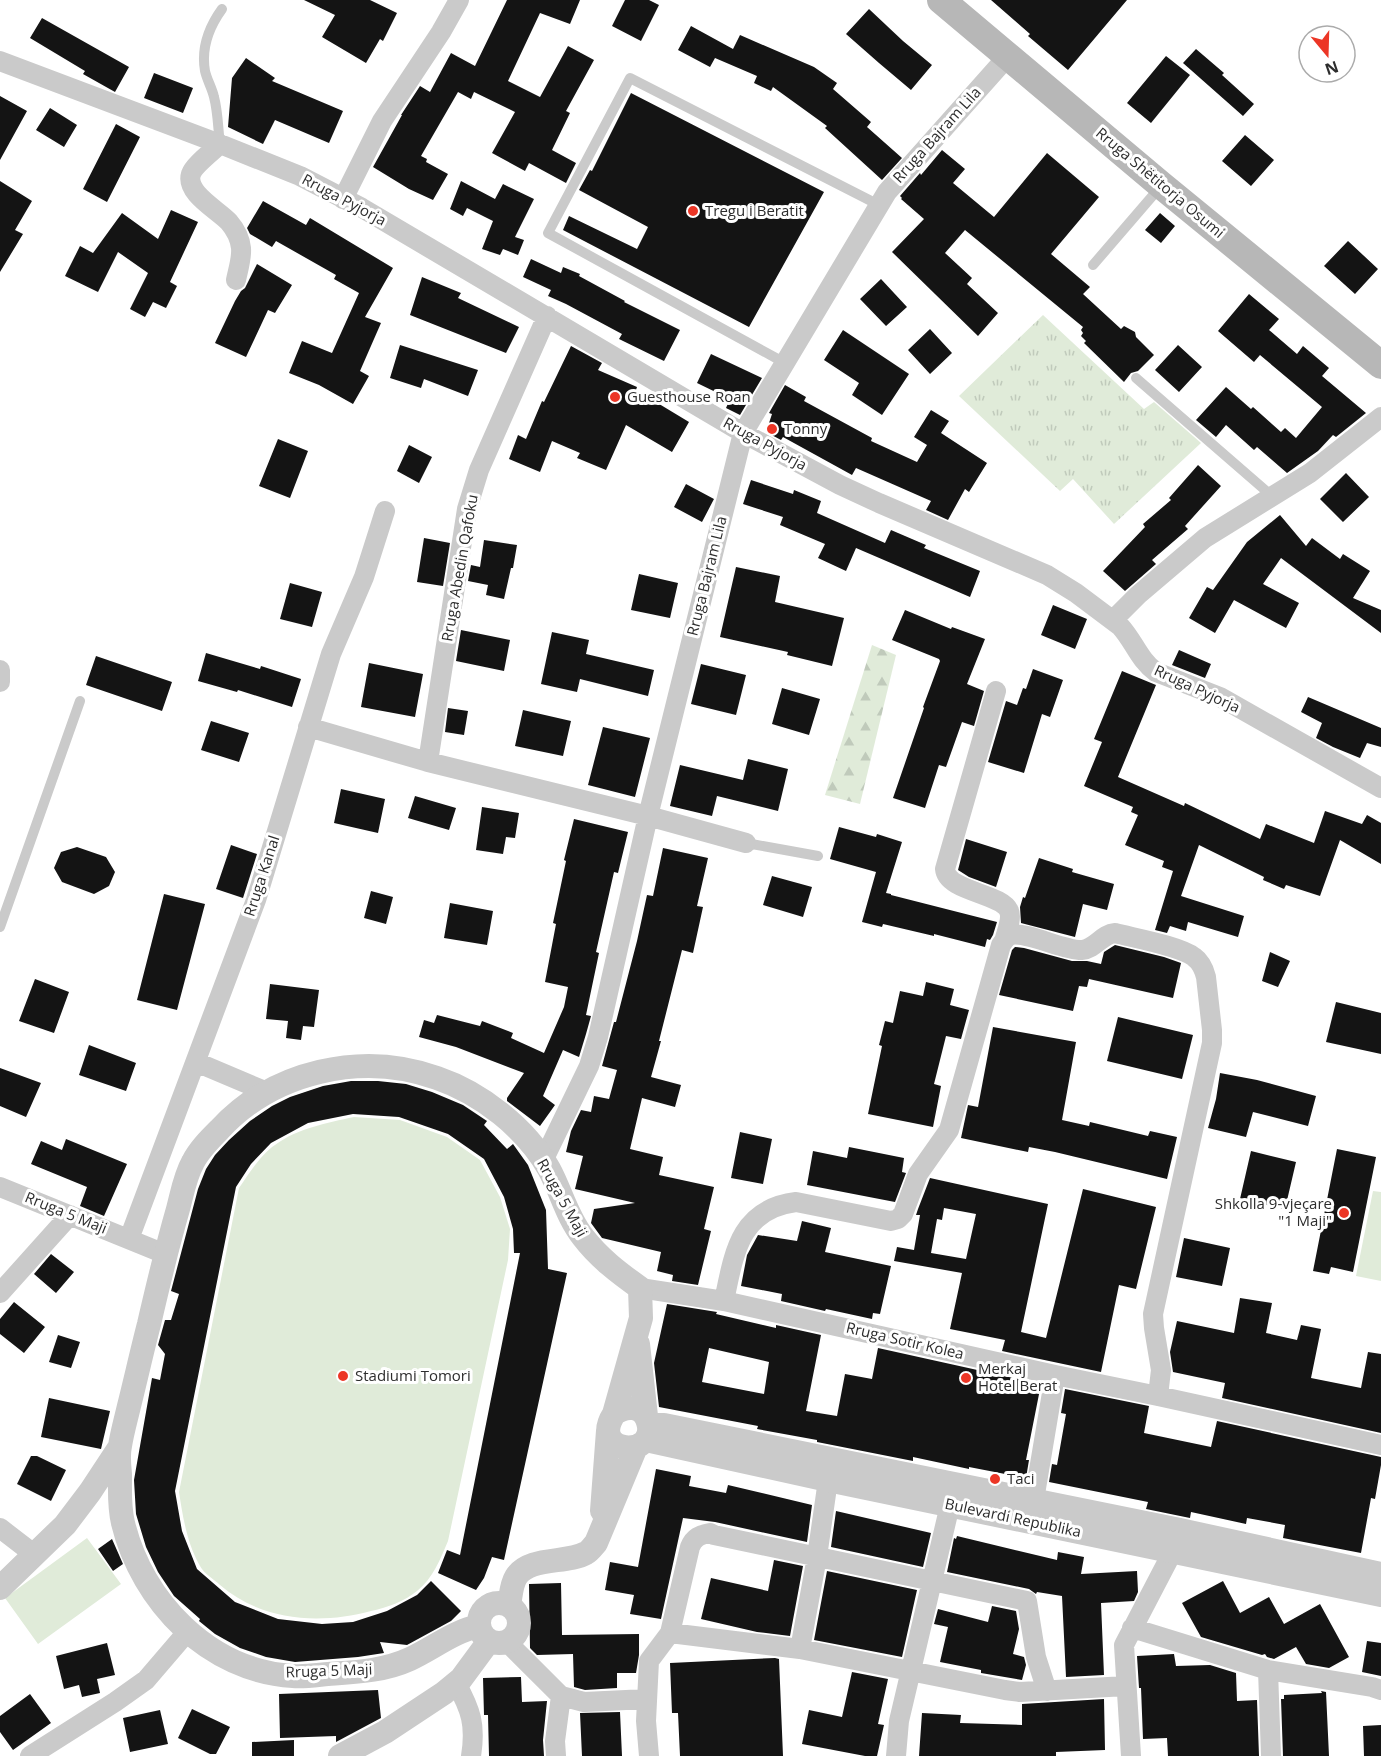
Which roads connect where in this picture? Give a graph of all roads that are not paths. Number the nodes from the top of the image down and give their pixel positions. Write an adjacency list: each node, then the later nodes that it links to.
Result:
1 (459, 0): 8 (street)
2 (941, 0): 4 (main road, Rruga Shëtitorja Osumi)
3 (222, 9): 6 (lane)
4 (1008, 56): 7 (main road, Rruga Shëtitorja Osumi); 9 (street, Rruga Bajram Lila)
5 (0, 61): 6 (street, Rruga Pyjorja)
6 (220, 144): 8 (street, Rruga Pyjorja); 11 (street)
7 (1161, 185): 10 (lane); 14 (main road, Rruga Shëtitorja Osumi)
8 (343, 199): 12 (street, Rruga Pyjorja)
9 (879, 206): 13 (street, Rruga Bajram Lila); 13 (lane)
10 (1093, 266)
11 (236, 280)
12 (547, 316): 17 (street, Rruga Pyjorja); 26 (street, Rruga Abedin Qafoku)
13 (786, 363): 17 (street, Rruga Bajram Lila)
14 (1381, 365)
15 (1136, 378): 18 (lane)
16 (1381, 417): 18 (street)
17 (743, 433): 20 (street, Rruga Pyjorja); 28 (street, Rruga Bajram Lila)
18 (1272, 496): 20 (street)
19 (385, 511): 25 (street, Rruga Kanal)
20 (1113, 621): 27 (street, Rruga Pyjorja)
21 (0, 670): 22 (street)
22 (0, 682)
23 (996, 691): 32 (street)
24 (80, 701): 31 (lane)
25 (308, 727): 26 (street); 33 (street, Rruga Kanal)
26 (428, 762): 28 (street)
27 (1381, 788)
28 (648, 816): 29 (street); 35 (street, Rruga Bajram Lila)
29 (746, 843): 30 (lane)
30 (818, 856)
31 (0, 927)
32 (1005, 938): 42 (street); 45 (street)
33 (196, 1062): 34 (street); 38 (street, Rruga Kanal)
34 (267, 1092): 35 (street, Rruga 5 Maji); 39 (street, Rruga 5 Maji)
35 (543, 1161): 40 (street, Rruga 5 Maji)
36 (0, 1187): 37 (street, Rruga 5 Maji)
37 (70, 1215): 38 (street, Rruga 5 Maji); 41 (street)
38 (129, 1239): 39 (street, Rruga 5 Maji)
39 (165, 1254): 49 (street, Rruga 5 Maji)
40 (640, 1288): 42 (street, Rruga Sotir Kolea); 43 (street)
41 (0, 1293)
42 (724, 1301): 44 (street, Rruga Sotir Kolea)
43 (637, 1330): 46 (street); 47 (street)
44 (1055, 1375): 45 (street, Rruga Sotir Kolea); 51 (street)
45 (1158, 1396): 48 (street, Rruga Sotir Kolea)
46 (611, 1422): 47 (street); 47 (street); 54 (street)
47 (644, 1432): 50 (street, Bulevardi Republika); 51 (street, Bulevardi Republika); 54 (street)
48 (1381, 1445)
49 (119, 1448): 56 (street); 64 (street, Rruga 5 Maji)
50 (828, 1480): 52 (street, Bulevardi Republika); 57 (street)
51 (1034, 1500): 58 (street, Bulevardi Republika)
52 (950, 1505): 55 (street, Bulevardi Republika); 59 (street)
53 (0, 1528): 56 (street)
54 (600, 1534): 62 (street)
55 (1173, 1551): 61 (street, Bulevardi Republika); 63 (street)
56 (34, 1555): 60 (street)
57 (817, 1557): 59 (street); 65 (street); 67 (street)
58 (1381, 1574)
59 (932, 1581): 69 (street); 73 (street)
60 (0, 1588)
61 (1381, 1595)
62 (509, 1605): 66 (street); 66 (street)
63 (1132, 1628): 68 (street); 71 (street)
64 (188, 1631): 66 (street, Rruga 5 Maji); 76 (street)
65 (670, 1633): 67 (street); 75 (street)
66 (492, 1636): 70 (street); 74 (street)
67 (800, 1649): 69 (street)
68 (1268, 1670): 72 (street); 83 (street)
69 (910, 1671): 73 (street); 81 (street)
70 (456, 1683): 77 (street); 78 (street)
71 (1126, 1686): 73 (street); 82 (street)
72 (1381, 1690)
73 (1047, 1691)
74 (561, 1696): 75 (street); 79 (street)
75 (647, 1699): 80 (street)
76 (30, 1756)
77 (340, 1756)
78 (471, 1756)
79 (555, 1756)
80 (649, 1756)
81 (896, 1756)
82 (1131, 1756)
83 (1271, 1756)

